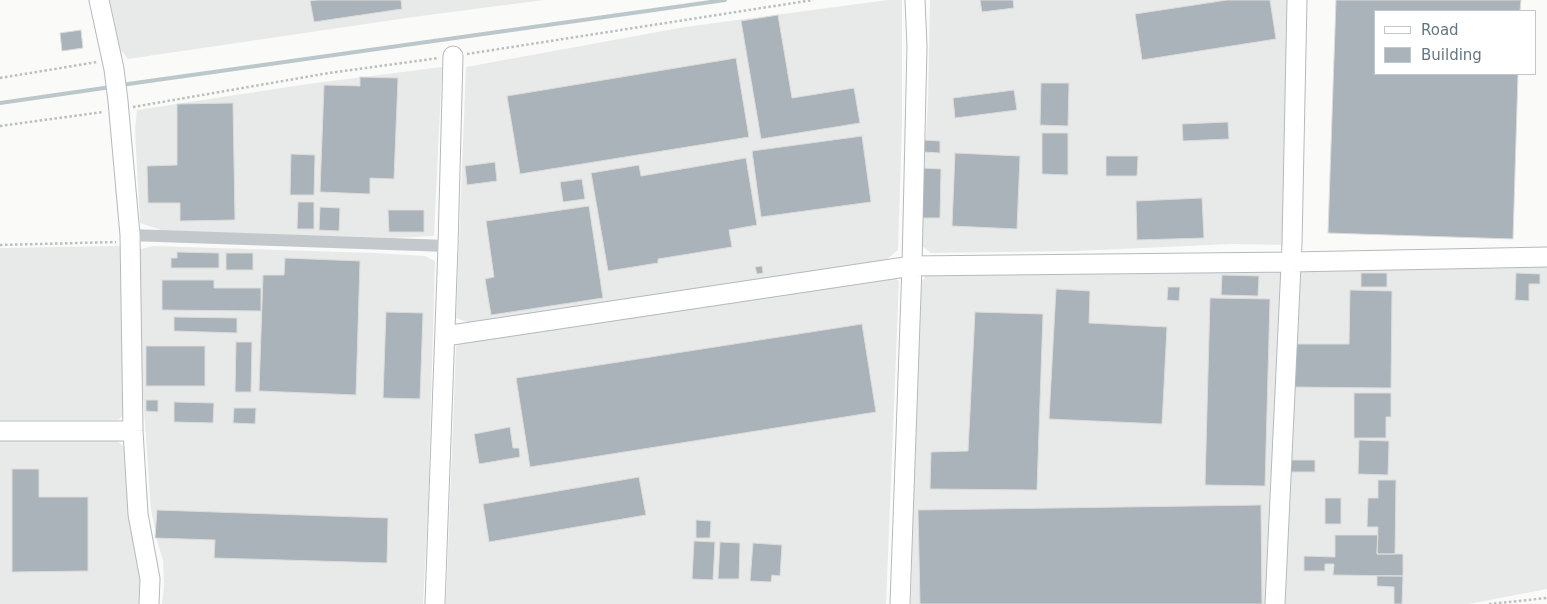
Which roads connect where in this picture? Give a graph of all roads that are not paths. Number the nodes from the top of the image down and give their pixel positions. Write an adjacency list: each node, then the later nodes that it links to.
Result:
1 (99, 0): 5 (street)
2 (915, 0): 9 (street)
3 (1298, 0): 8 (street)
4 (453, 56): 6 (street)
5 (130, 239): 6 (street); 12 (street)
6 (448, 246): 10 (street)
7 (1547, 257): 8 (street)
8 (1291, 262): 9 (street); 16 (street)
9 (912, 266): 10 (street); 15 (street)
10 (445, 336): 14 (street)
11 (0, 431): 12 (street)
12 (132, 431): 13 (street)
13 (149, 604)
14 (435, 604)
15 (900, 604)
16 (1275, 604)

